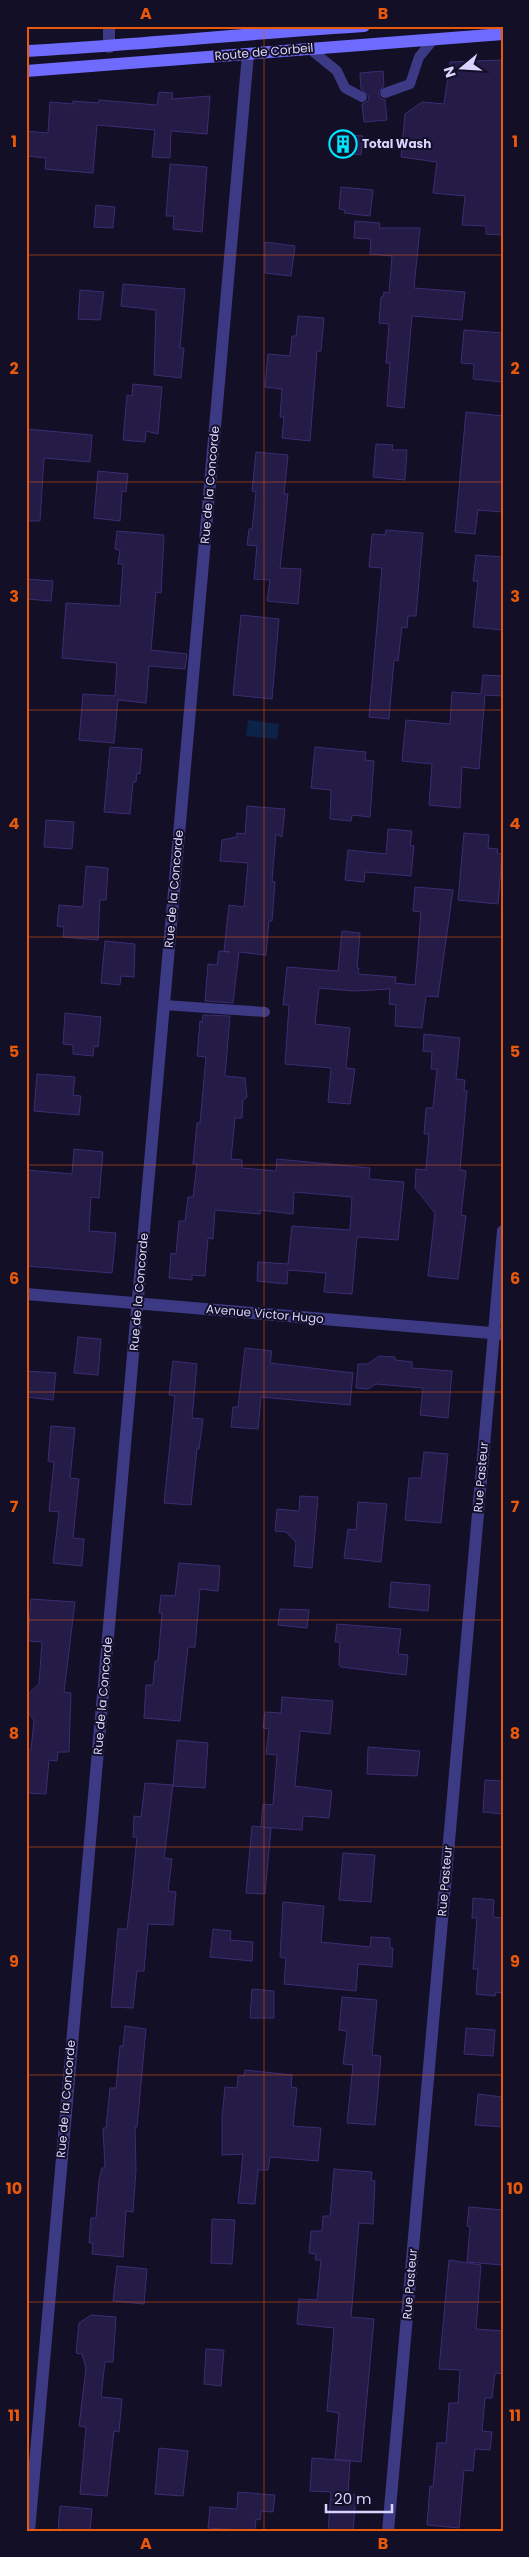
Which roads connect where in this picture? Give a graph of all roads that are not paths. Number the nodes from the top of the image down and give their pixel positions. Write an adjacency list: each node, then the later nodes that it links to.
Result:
1 (109, 26): 5 (street)
2 (364, 26): 5 (main road, Route de Corbeil)
3 (503, 34): 4 (main road, Route de Corbeil)
4 (434, 39): 6 (main road, Route de Corbeil); 10 (lane)
5 (109, 47): 7 (main road, Route de Corbeil)
6 (310, 49): 8 (main road, Route de Corbeil); 11 (lane)
7 (26, 51)
8 (248, 54): 9 (main road, Route de Corbeil); 12 (street, Rue de la Concorde)
9 (26, 71)
10 (385, 93)
11 (362, 97)
12 (164, 1005): 13 (lane); 16 (street, Rue de la Concorde)
13 (265, 1012)
14 (503, 1231): 17 (street, Rue Pasteur)
15 (26, 1294): 16 (street, Avenue Victor Hugo)
16 (138, 1303): 17 (street, Avenue Victor Hugo); 18 (street, Rue de la Concorde)
17 (498, 1334): 19 (street, Rue Pasteur)
18 (29, 2531)
19 (388, 2531)

